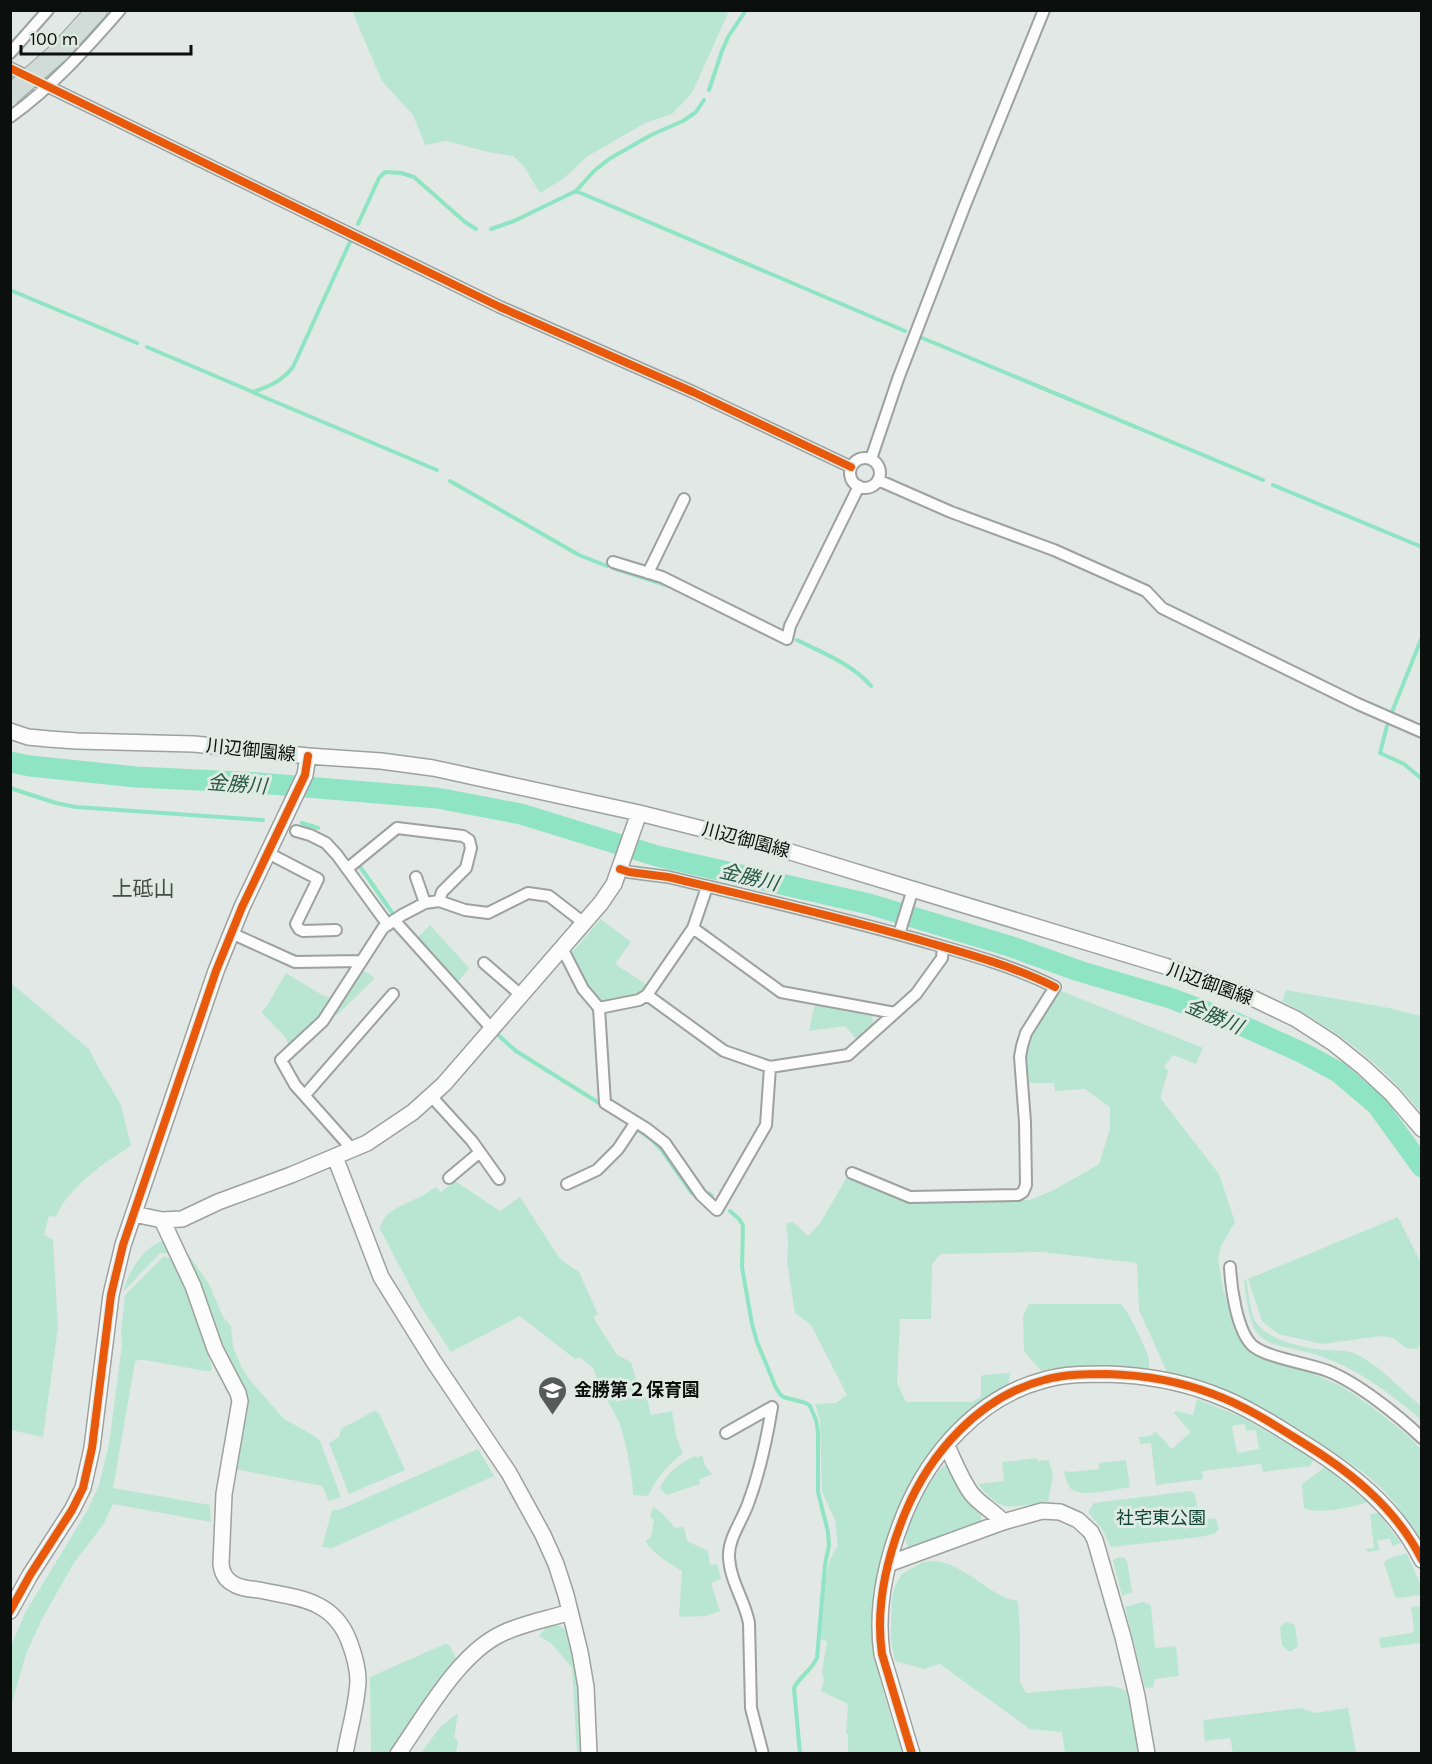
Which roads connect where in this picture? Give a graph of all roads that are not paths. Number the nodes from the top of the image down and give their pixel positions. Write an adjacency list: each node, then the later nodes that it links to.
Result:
1 (48, 10): 5 (street)
2 (97, 10): 8 (highway, bridge)
3 (120, 10): 7 (street)
4 (1044, 10): 10 (street)
5 (10, 53)
6 (10, 68): 7 (street)
7 (48, 86): 9 (street); 11 (street)
8 (10, 95)
9 (10, 117)
10 (871, 459): 11 (street); 12 (street)
11 (850, 467): 13 (street)
12 (878, 480): 13 (street); 18 (street)
13 (859, 486): 16 (street)
14 (684, 499): 16 (street)
15 (613, 562): 16 (street)
16 (648, 573)
17 (10, 731): 19 (street, 川辺御園線)
18 (1422, 732)
19 (308, 759): 20 (street, 川辺御園線); 22 (street)
20 (639, 813): 23 (street); 27 (street, 川辺御園線)
21 (296, 831): 24 (street)
22 (268, 854): 33 (street); 35 (street)
23 (621, 866): 26 (street); 31 (street)
24 (348, 868): 28 (street); 30 (street)
25 (416, 878): 29 (street)
26 (707, 887): 32 (street); 34 (street)
27 (912, 891): 34 (street); 50 (street, 川辺御園線)
28 (439, 902): 29 (street); 31 (street)
29 (425, 903): 30 (street)
30 (391, 922): 38 (street); 45 (street)
31 (584, 923): 37 (street)
32 (693, 928): 42 (street); 44 (street)
33 (336, 930)
34 (899, 931): 36 (street)
35 (231, 933): 38 (street); 58 (street)
36 (944, 947): 44 (street); 54 (street)
37 (562, 948): 41 (street); 43 (street)
38 (361, 961): 47 (street)
39 (484, 963): 41 (street)
40 (393, 994): 47 (street)
41 (521, 995): 45 (street)
42 (646, 995): 43 (street); 46 (street)
43 (599, 1008): 49 (street)
44 (894, 1013): 46 (street)
45 (492, 1029): 48 (street)
46 (770, 1067): 49 (street)
47 (305, 1095): 51 (street)
48 (431, 1096): 51 (street); 52 (street)
49 (636, 1122): 57 (street)
50 (1422, 1129)
51 (352, 1149): 53 (street)
52 (480, 1152): 55 (street); 56 (street)
53 (335, 1157): 59 (street); 68 (street)
54 (852, 1173)
55 (449, 1178)
56 (499, 1179)
57 (567, 1184)
58 (134, 1215): 59 (street); 67 (street)
59 (162, 1220): 69 (street)
60 (1230, 1267): 62 (street)
61 (726, 1433): 72 (street)
62 (1422, 1438)
63 (946, 1446): 64 (street); 65 (street); 66 (street)
64 (1003, 1522): 66 (street); 74 (street)
65 (1422, 1560)
66 (888, 1563): 73 (street)
67 (10, 1611)
68 (570, 1612): 70 (street); 71 (street)
69 (345, 1754)
70 (398, 1754)
71 (589, 1754)
72 (762, 1754)
73 (912, 1754)
74 (1147, 1754)

